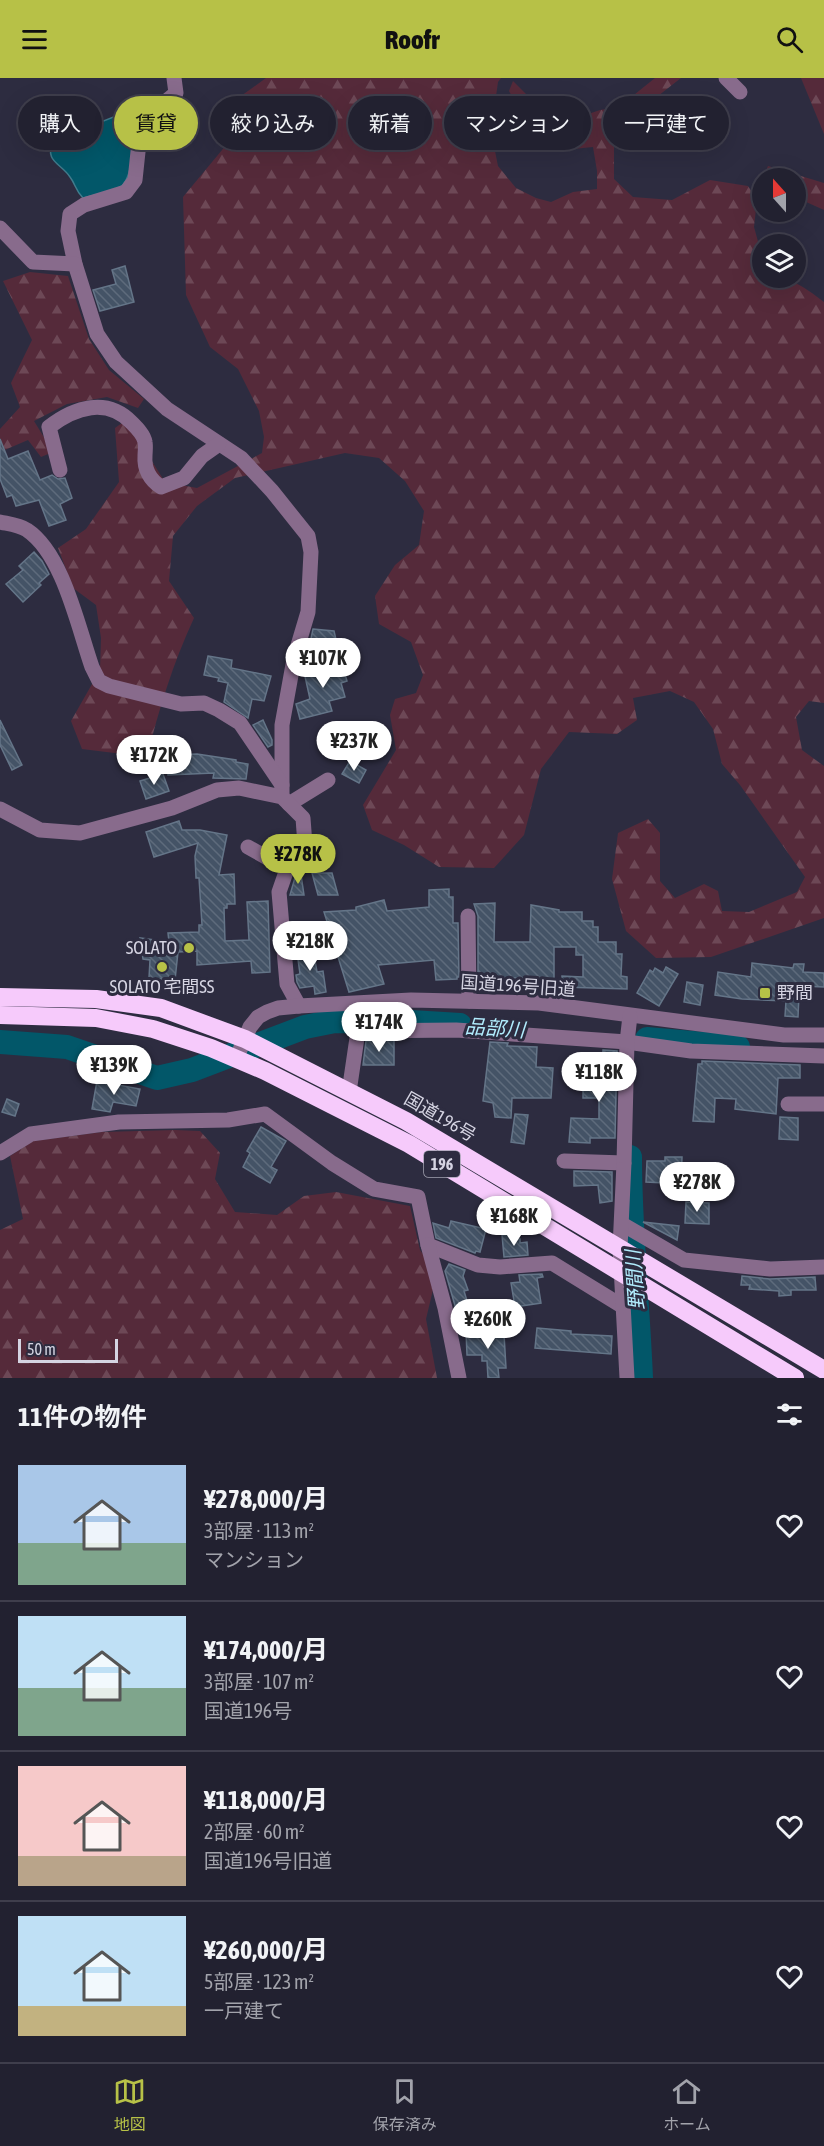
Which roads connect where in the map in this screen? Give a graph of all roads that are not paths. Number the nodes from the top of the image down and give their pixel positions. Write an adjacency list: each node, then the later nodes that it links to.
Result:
1 (174, 78): 5 (street)
2 (726, 78): 3 (street)
3 (740, 92)
4 (0, 228): 5 (street)
5 (75, 264): 6 (street)
6 (219, 444): 7 (street); 10 (street)
7 (60, 470)
8 (0, 522): 10 (street)
9 (328, 780): 10 (street)
10 (284, 796): 11 (street); 13 (street)
11 (0, 809)
12 (248, 847): 13 (street)
13 (287, 869): 17 (street)
14 (468, 916): 16 (street)
15 (0, 997): 21 (highway, 国道196号 / 196)
16 (469, 1001): 17 (street, 国道196号旧道); 19 (street, 国道196号旧道)
17 (299, 1006): 21 (street, 国道196号旧道)
18 (0, 1015): 24 (highway, 196)
19 (630, 1016): 20 (street, 国道196号旧道); 22 (street)
20 (824, 1035)
21 (243, 1036): 24 (street, 国道196号旧道); 25 (highway, 国道196号 / 196)
22 (627, 1042): 23 (street); 25 (street); 30 (street)
23 (824, 1056)
24 (245, 1062): 35 (highway, 196)
25 (350, 1092): 33 (highway, 国道196号 / 196)
26 (788, 1104): 27 (street)
27 (824, 1104)
28 (0, 1153): 32 (street)
29 (564, 1161): 30 (street)
30 (624, 1162): 31 (street)
31 (622, 1224): 33 (street); 34 (street)
32 (428, 1245): 36 (street); 38 (street)
33 (621, 1249): 35 (street); 37 (highway, 国道196号 / 196)
34 (824, 1267)
35 (623, 1273): 36 (street); 40 (highway, 196)
36 (622, 1306): 39 (street)
37 (824, 1370)
38 (459, 1378)
39 (627, 1378)
40 (795, 1378)

